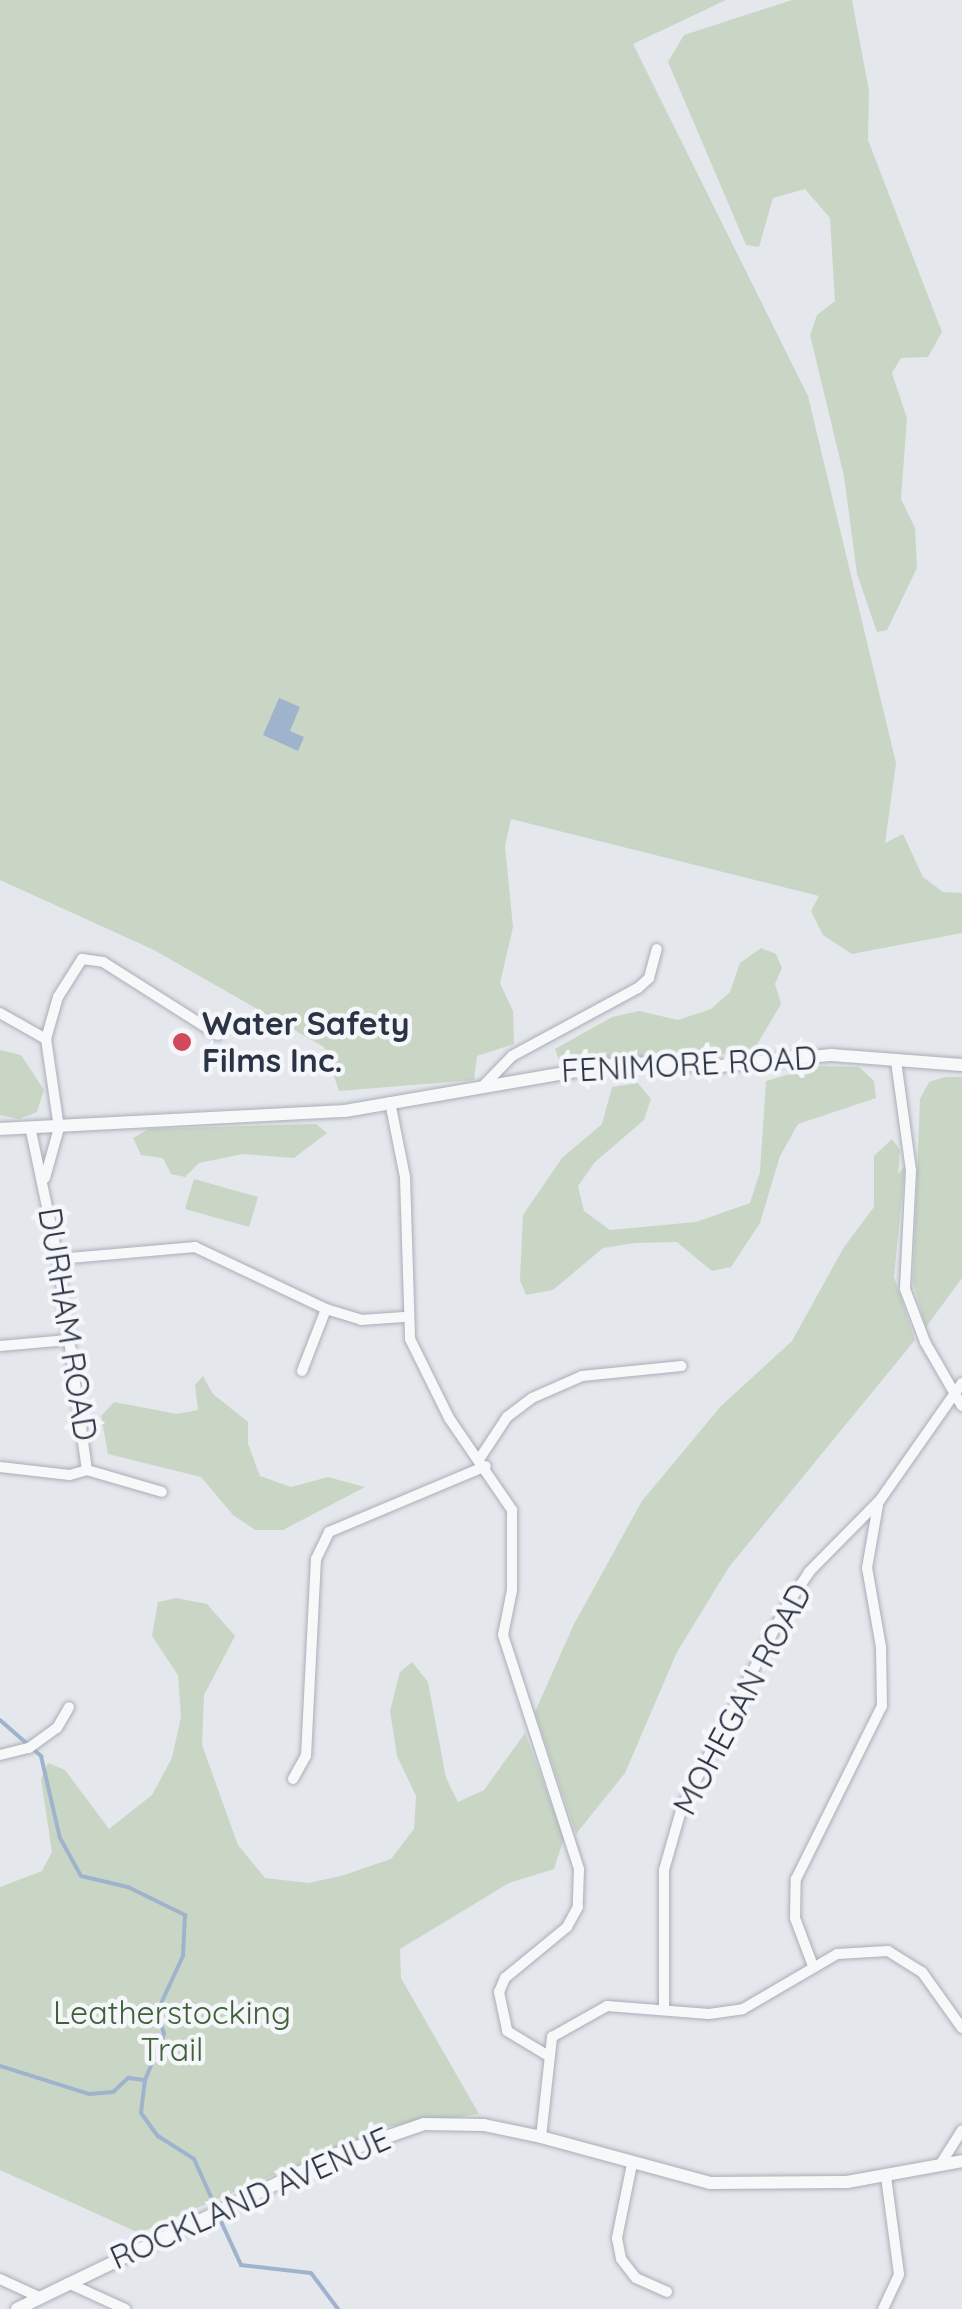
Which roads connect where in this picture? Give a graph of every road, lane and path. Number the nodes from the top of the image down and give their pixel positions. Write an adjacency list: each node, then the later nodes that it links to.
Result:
1 (657, 949): 7 (street)
2 (0, 1013): 4 (street)
3 (218, 1036): 4 (street)
4 (46, 1039): 9 (street)
5 (896, 1061): 6 (street, FENIMORE ROAD); 7 (street, FENIMORE ROAD); 21 (street)
6 (962, 1065)
7 (485, 1084): 8 (street, FENIMORE ROAD)
8 (390, 1102): 9 (street, FENIMORE ROAD); 15 (street)
9 (59, 1128): 11 (street, FENIMORE ROAD); 12 (street, DURHAM ROAD)
10 (0, 1129): 11 (street, FENIMORE ROAD)
11 (31, 1131): 12 (street, DURHAM ROAD)
12 (45, 1178): 13 (street, DURHAM ROAD)
13 (58, 1259): 14 (street); 16 (street, DURHAM ROAD)
14 (326, 1309): 15 (street); 19 (street)
15 (404, 1317): 23 (street)
16 (68, 1340): 17 (street); 25 (street, DURHAM ROAD)
17 (0, 1346)
18 (682, 1366): 23 (street)
19 (302, 1371)
20 (962, 1383): 21 (street, MOHEGAN ROAD)
21 (954, 1394): 22 (street); 27 (street, MOHEGAN ROAD)
22 (962, 1406)
23 (483, 1462): 30 (street); 34 (street)
24 (0, 1467): 25 (street)
25 (87, 1470): 26 (street)
26 (162, 1492)
27 (880, 1500): 31 (street); 32 (street, MOHEGAN ROAD)
28 (69, 1707): 29 (street)
29 (0, 1755)
30 (293, 1779)
31 (813, 1966): 32 (street); 33 (street)
32 (664, 2009): 34 (street)
33 (962, 2028)
34 (548, 2055): 36 (street)
35 (962, 2130): 39 (street)
36 (541, 2136): 38 (street, ROCKLAND AVENUE); 42 (street, ROCKLAND AVENUE)
37 (962, 2161): 39 (street, ROCKLAND AVENUE)
38 (632, 2164): 40 (street, ROCKLAND AVENUE); 43 (street)
39 (940, 2165): 40 (street, ROCKLAND AVENUE)
40 (886, 2177): 47 (street)
41 (0, 2279): 44 (street)
42 (68, 2282): 44 (street, ROCKLAND AVENUE); 46 (street)
43 (667, 2292)
44 (40, 2297): 45 (street, ROCKLAND AVENUE)
45 (17, 2309)
46 (125, 2309)
47 (883, 2309)

